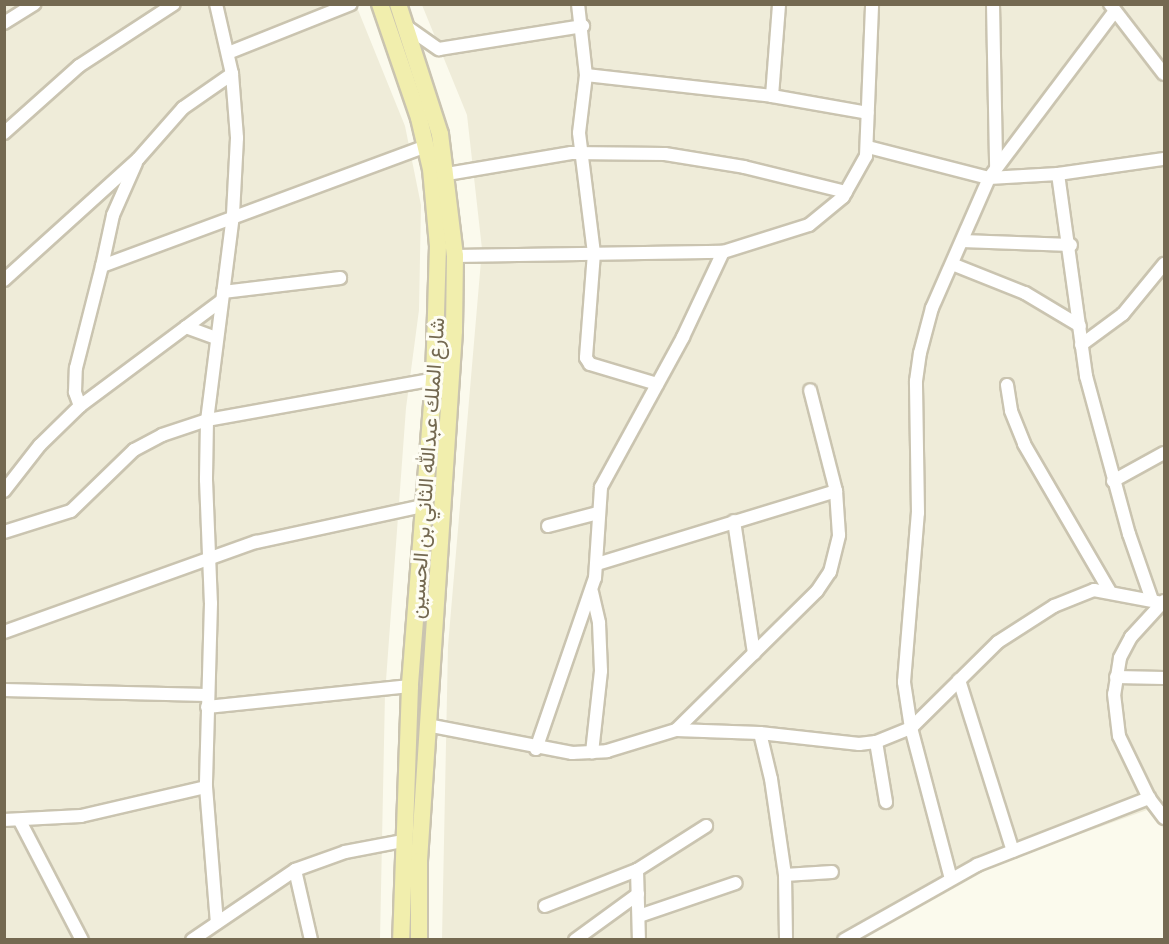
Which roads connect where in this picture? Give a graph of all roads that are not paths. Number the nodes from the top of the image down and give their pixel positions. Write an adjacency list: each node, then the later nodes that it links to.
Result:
1 (35, 4): 12 (street)
2 (174, 4): 21 (street)
3 (216, 4): 15 (street)
4 (351, 4): 15 (street)
5 (380, 4): 22 (main road, شارع الملك عبدالله الثاني بن الحسين)
6 (398, 4): 14 (main road, شارع الملك عبدالله الثاني بن الحسين)
7 (578, 4): 13 (street)
8 (779, 4): 19 (street)
9 (872, 4): 20 (street)
10 (993, 4): 27 (street)
11 (1112, 8): 17 (street); 27 (street)
12 (4, 23)
13 (583, 26): 14 (street); 18 (street)
14 (407, 27): 28 (main road, شارع الملك عبدالله الثاني بن الحسين)
15 (228, 53): 16 (street)
16 (232, 74): 25 (street); 31 (street)
17 (1164, 74)
18 (586, 75): 19 (street); 24 (street)
19 (772, 96): 20 (street)
20 (868, 113): 23 (street)
21 (4, 133)
22 (426, 146): 31 (street); 47 (main road, شارع الملك عبدالله الثاني بن الحسين)
23 (868, 147): 27 (street); 30 (street)
24 (581, 152): 28 (street); 30 (street); 35 (street)
25 (138, 159): 39 (street); 41 (street)
26 (1164, 159): 29 (street)
27 (992, 172): 29 (street); 32 (street)
28 (447, 174): 36 (main road, شارع الملك عبدالله الثاني بن الحسين)
29 (1058, 174): 33 (street)
30 (846, 192): 34 (street)
31 (232, 215): 39 (street); 42 (street)
32 (962, 241): 33 (street); 37 (street)
33 (1071, 245): 43 (street)
34 (723, 252): 35 (street); 48 (street)
35 (594, 253): 36 (street); 48 (street)
36 (455, 256): 54 (main road, شارع الملك عبدالله الثاني بن الحسين)
37 (952, 264): 43 (street); 80 (street)
38 (1164, 264): 46 (street)
39 (102, 266): 51 (street)
40 (340, 278): 42 (street)
41 (4, 280)
42 (223, 296): 44 (street); 45 (street)
43 (1080, 326): 46 (street)
44 (186, 327): 45 (street); 51 (street)
45 (217, 338): 52 (street)
46 (1081, 345): 58 (street)
47 (434, 379): 52 (street); 53 (main road, شارع الملك عبدالله الثاني بن الحسين)
48 (657, 384): 62 (street)
49 (1007, 385): 68 (street)
50 (810, 390): 60 (street)
51 (80, 406): 59 (street)
52 (207, 420): 65 (street); 66 (street)
53 (427, 453): 54 (main road); 56 (main road, شارع الملك عبدالله الثاني بن الحسين)
54 (446, 453): 57 (main road, شارع الملك عبدالله الثاني بن الحسين)
55 (1164, 453): 58 (street)
56 (426, 472): 57 (main road); 61 (main road, شارع الملك عبدالله الثاني بن الحسين)
57 (444, 472): 79 (main road, شارع الملك عبدالله الثاني بن الحسين)
58 (1113, 481): 70 (street)
59 (4, 491)
60 (837, 491): 63 (street); 72 (street)
61 (423, 506): 66 (street); 76 (main road, شارع الملك عبدالله الثاني بن الحسين)
62 (598, 513): 64 (street); 67 (street)
63 (734, 521): 67 (street); 72 (street)
64 (548, 526)
65 (4, 532)
66 (211, 558): 71 (street); 78 (street)
67 (597, 564): 69 (street)
68 (1109, 590): 70 (street); 75 (street)
69 (592, 592): 84 (street); 85 (street)
70 (1160, 601): 73 (street)
71 (4, 632)
72 (754, 654): 81 (street)
73 (1116, 676): 74 (street); 87 (street)
74 (1164, 678)
75 (959, 680): 80 (street); 94 (street)
76 (410, 686): 78 (street); 93 (main road, شارع الملك عبدالله الثاني بن الحسين)
77 (4, 690): 78 (street)
78 (207, 701): 86 (street)
79 (427, 725): 84 (street); 109 (main road, شارع الملك عبدالله الثاني بن الحسين)
80 (911, 728): 83 (street); 99 (street)
81 (676, 730): 82 (street); 85 (street)
82 (760, 733): 83 (street); 98 (street)
83 (876, 742): 88 (street)
84 (536, 749): 85 (street)
85 (592, 753)
86 (206, 787): 91 (street); 104 (street)
87 (1149, 798): 89 (street); 94 (street)
88 (886, 802)
89 (1164, 818)
90 (4, 820): 91 (street)
91 (20, 821): 105 (street)
92 (706, 826): 96 (street)
93 (402, 841): 95 (street); 108 (main road, شارع الملك عبدالله الثاني بن الحسين)
94 (1013, 851): 99 (street)
95 (295, 870): 104 (street); 107 (street)
96 (638, 870): 101 (street); 102 (street)
97 (832, 872): 98 (street)
98 (784, 875): 112 (street)
99 (951, 879): 113 (street)
100 (736, 883): 103 (street)
101 (638, 894): 103 (street); 110 (street)
102 (545, 906)
103 (639, 916): 111 (street)
104 (217, 923): 106 (street)
105 (82, 939)
106 (192, 939)
107 (310, 939)
108 (401, 939)
109 (419, 939)
110 (575, 939)
111 (639, 939)
112 (786, 939)
113 (844, 939)

